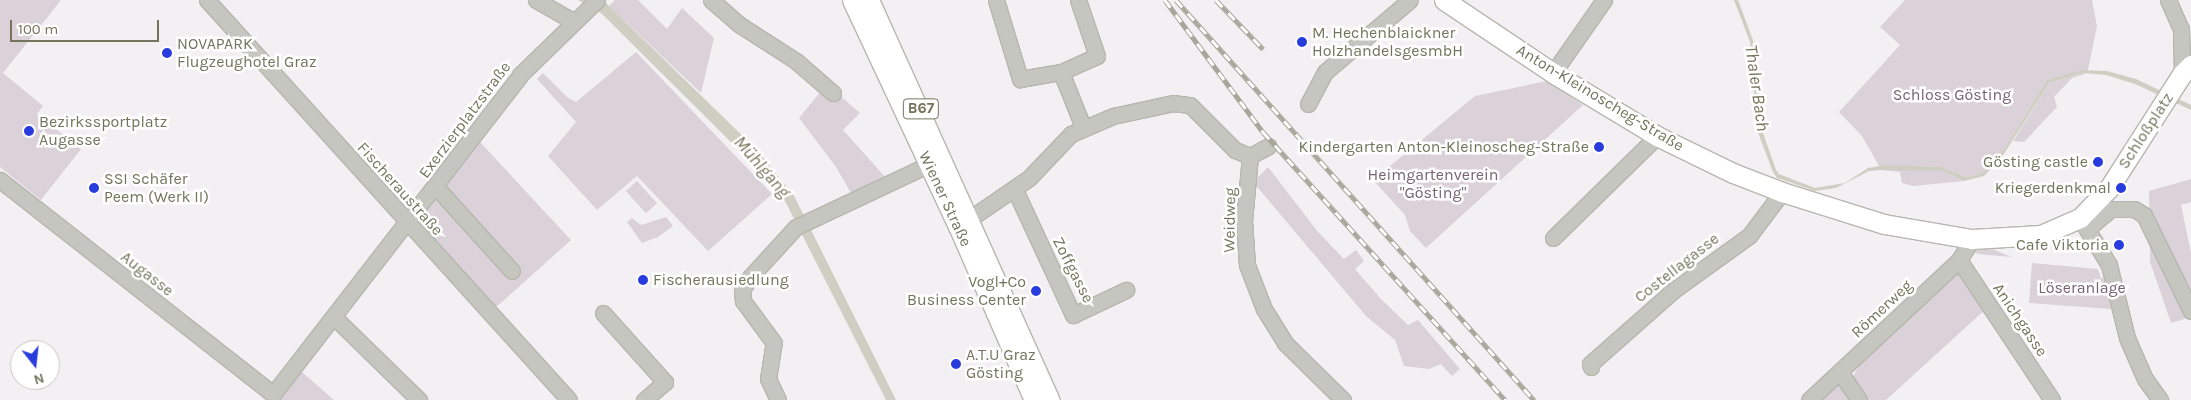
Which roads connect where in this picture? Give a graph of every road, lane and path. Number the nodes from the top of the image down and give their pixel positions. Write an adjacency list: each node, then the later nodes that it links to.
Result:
1 (207, 0): 29 (street, Fischeraustraße)
2 (536, 0): 13 (street)
3 (711, 0): 18 (street)
4 (852, 0): 24 (main road, Wiener Straße / B67)
5 (869, 0): 30 (main road, Wiener Straße / B67)
6 (996, 0): 16 (street)
7 (1078, 0): 16 (street)
8 (1410, 0): 19 (street)
9 (1444, 0): 17 (main road, Anton-Kleinoscheg-Straße)
10 (1604, 0): 17 (street)
11 (2168, 0): 14 (street)
12 (592, 4): 13 (street, Exerzierplatzstraße)
13 (573, 21): 26 (street, Exerzierplatzstraße)
14 (2186, 30): 15 (street)
15 (2187, 70): 31 (main road, Schloßplatz)
16 (1060, 72): 20 (street)
17 (1553, 73): 21 (main road, Anton-Kleinoscheg-Straße)
18 (834, 93)
19 (1308, 104)
20 (1083, 127): 23 (street); 27 (street)
21 (1657, 136): 28 (main road, Anton-Kleinoscheg-Straße); 32 (street)
22 (1269, 146): 23 (street)
23 (1250, 156): 43 (street, Weidweg)
24 (928, 165): 30 (main road, Wiener Straße / B67); 47 (street)
25 (0, 180): 42 (street, Augasse)
26 (436, 187): 29 (street, Exerzierplatzstraße); 35 (street)
27 (1015, 190): 30 (street); 36 (street, Zoffgasse)
28 (1782, 192): 33 (main road, Anton-Kleinoscheg-Straße); 40 (street, Costellagasse)
29 (408, 223): 39 (street, Exerzierplatzstraße); 45 (street, Fischeraustraße)
30 (964, 223): 48 (main road, Wiener Straße / B67); 49 (main road, Wiener Straße / B67)
31 (2083, 223): 33 (main road, Anton-Kleinoscheg-Straße); 37 (street); 53 (street)
32 (1554, 238)
33 (1972, 239): 34 (street, Römerweg)
34 (1959, 260): 41 (street, Römerweg); 52 (street, Anichgasse)
35 (512, 271)
36 (1126, 290)
37 (2191, 310)
38 (603, 313): 46 (street)
39 (334, 317): 42 (street, Exerzierplatzstraße); 44 (street)
40 (1591, 367)
41 (1840, 372): 50 (street, Römerweg); 51 (street)
42 (273, 394)
43 (1335, 398)
44 (420, 400)
45 (569, 400)
46 (644, 400)
47 (778, 400)
48 (1034, 400)
49 (1050, 400)
50 (1810, 400)
51 (1859, 400)
52 (2052, 400)
53 (2160, 400)

